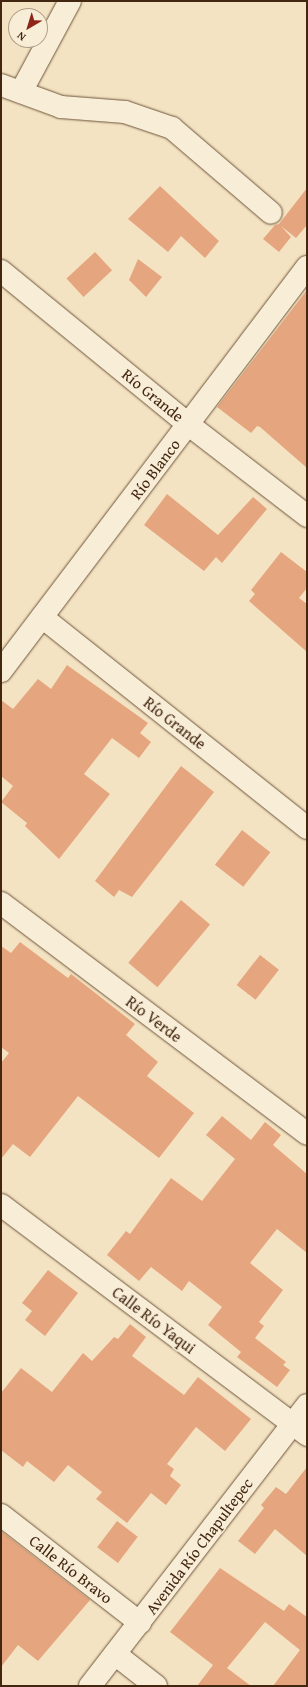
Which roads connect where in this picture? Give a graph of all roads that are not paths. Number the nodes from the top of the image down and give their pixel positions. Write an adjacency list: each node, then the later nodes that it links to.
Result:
1 (70, 1): 2 (street)
2 (11, 88): 3 (street)
3 (271, 212)
4 (307, 267): 6 (street, Río Blanco)
5 (1, 271): 6 (street, Río Grande)
6 (189, 424): 7 (street, Río Grande); 8 (street, Río Blanco)
7 (307, 516)
8 (42, 617): 9 (street, Río Blanco); 10 (street, Río Grande)
9 (1, 671)
10 (307, 828)
11 (1, 903): 12 (street, Río Verde)
12 (307, 1134)
13 (1, 1205): 15 (street, Calle Río Yaqui)
14 (307, 1405): 15 (street, Avenida Río Chapultepec)
15 (300, 1430): 17 (street, Avenida Río Chapultepec)
16 (1, 1515): 17 (street, Calle Río Bravo)
17 (140, 1623): 18 (street, Avenida Río Chapultepec)
18 (114, 1654): 19 (street, Avenida Río Chapultepec); 20 (street)
19 (90, 1686)
20 (156, 1686)

